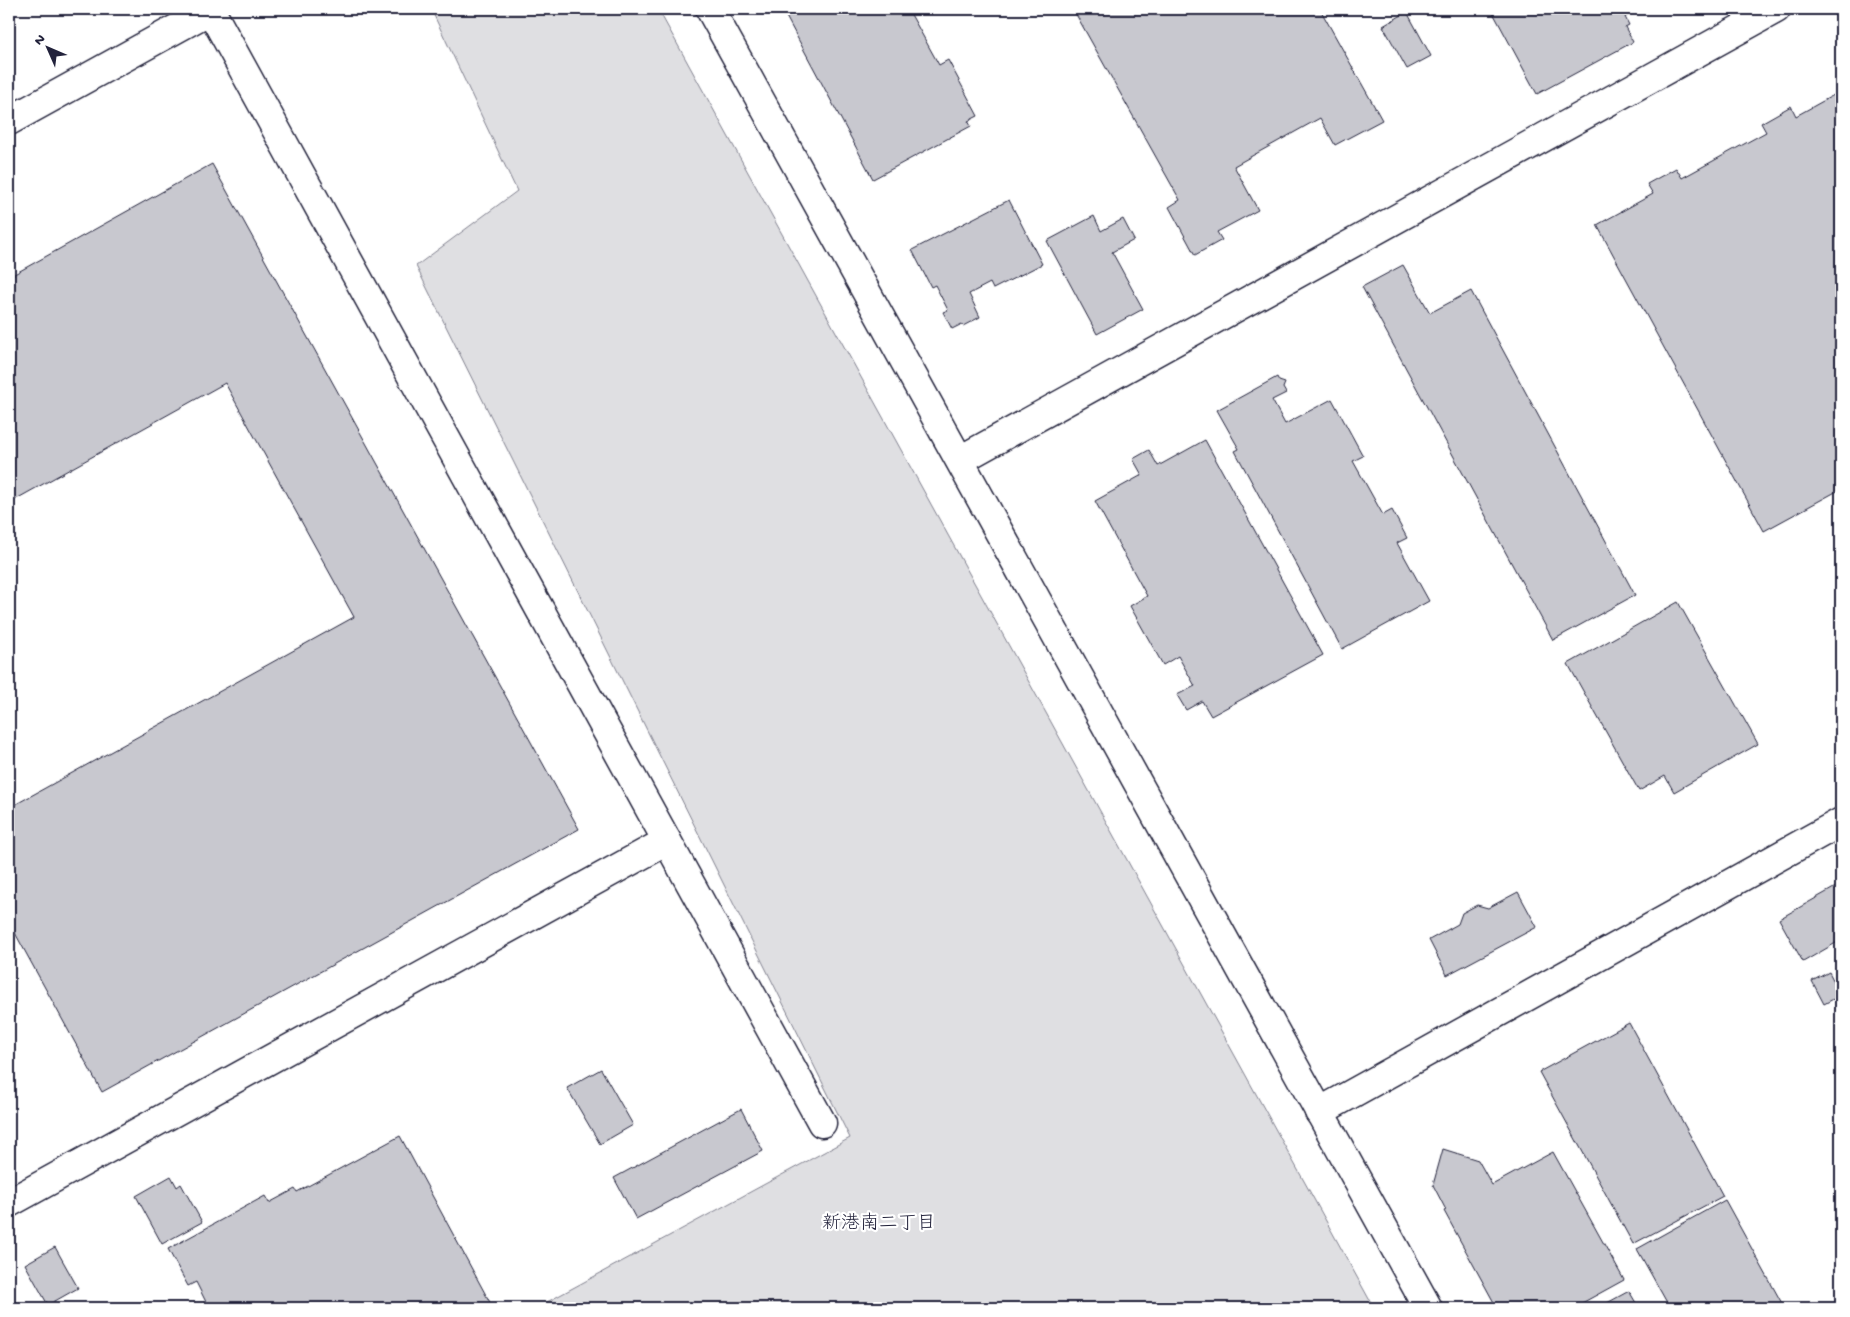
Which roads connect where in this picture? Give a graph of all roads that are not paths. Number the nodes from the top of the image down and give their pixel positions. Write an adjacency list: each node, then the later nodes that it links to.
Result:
1 (211, 9): 4 (street); 7 (street)
2 (710, 9): 5 (street)
3 (1776, 9): 5 (street)
4 (9, 120)
5 (960, 460): 8 (street)
6 (1841, 822): 8 (street)
7 (667, 841): 9 (street); 10 (street)
8 (1320, 1112): 11 (street)
9 (822, 1123)
10 (9, 1203)
11 (1428, 1308)

